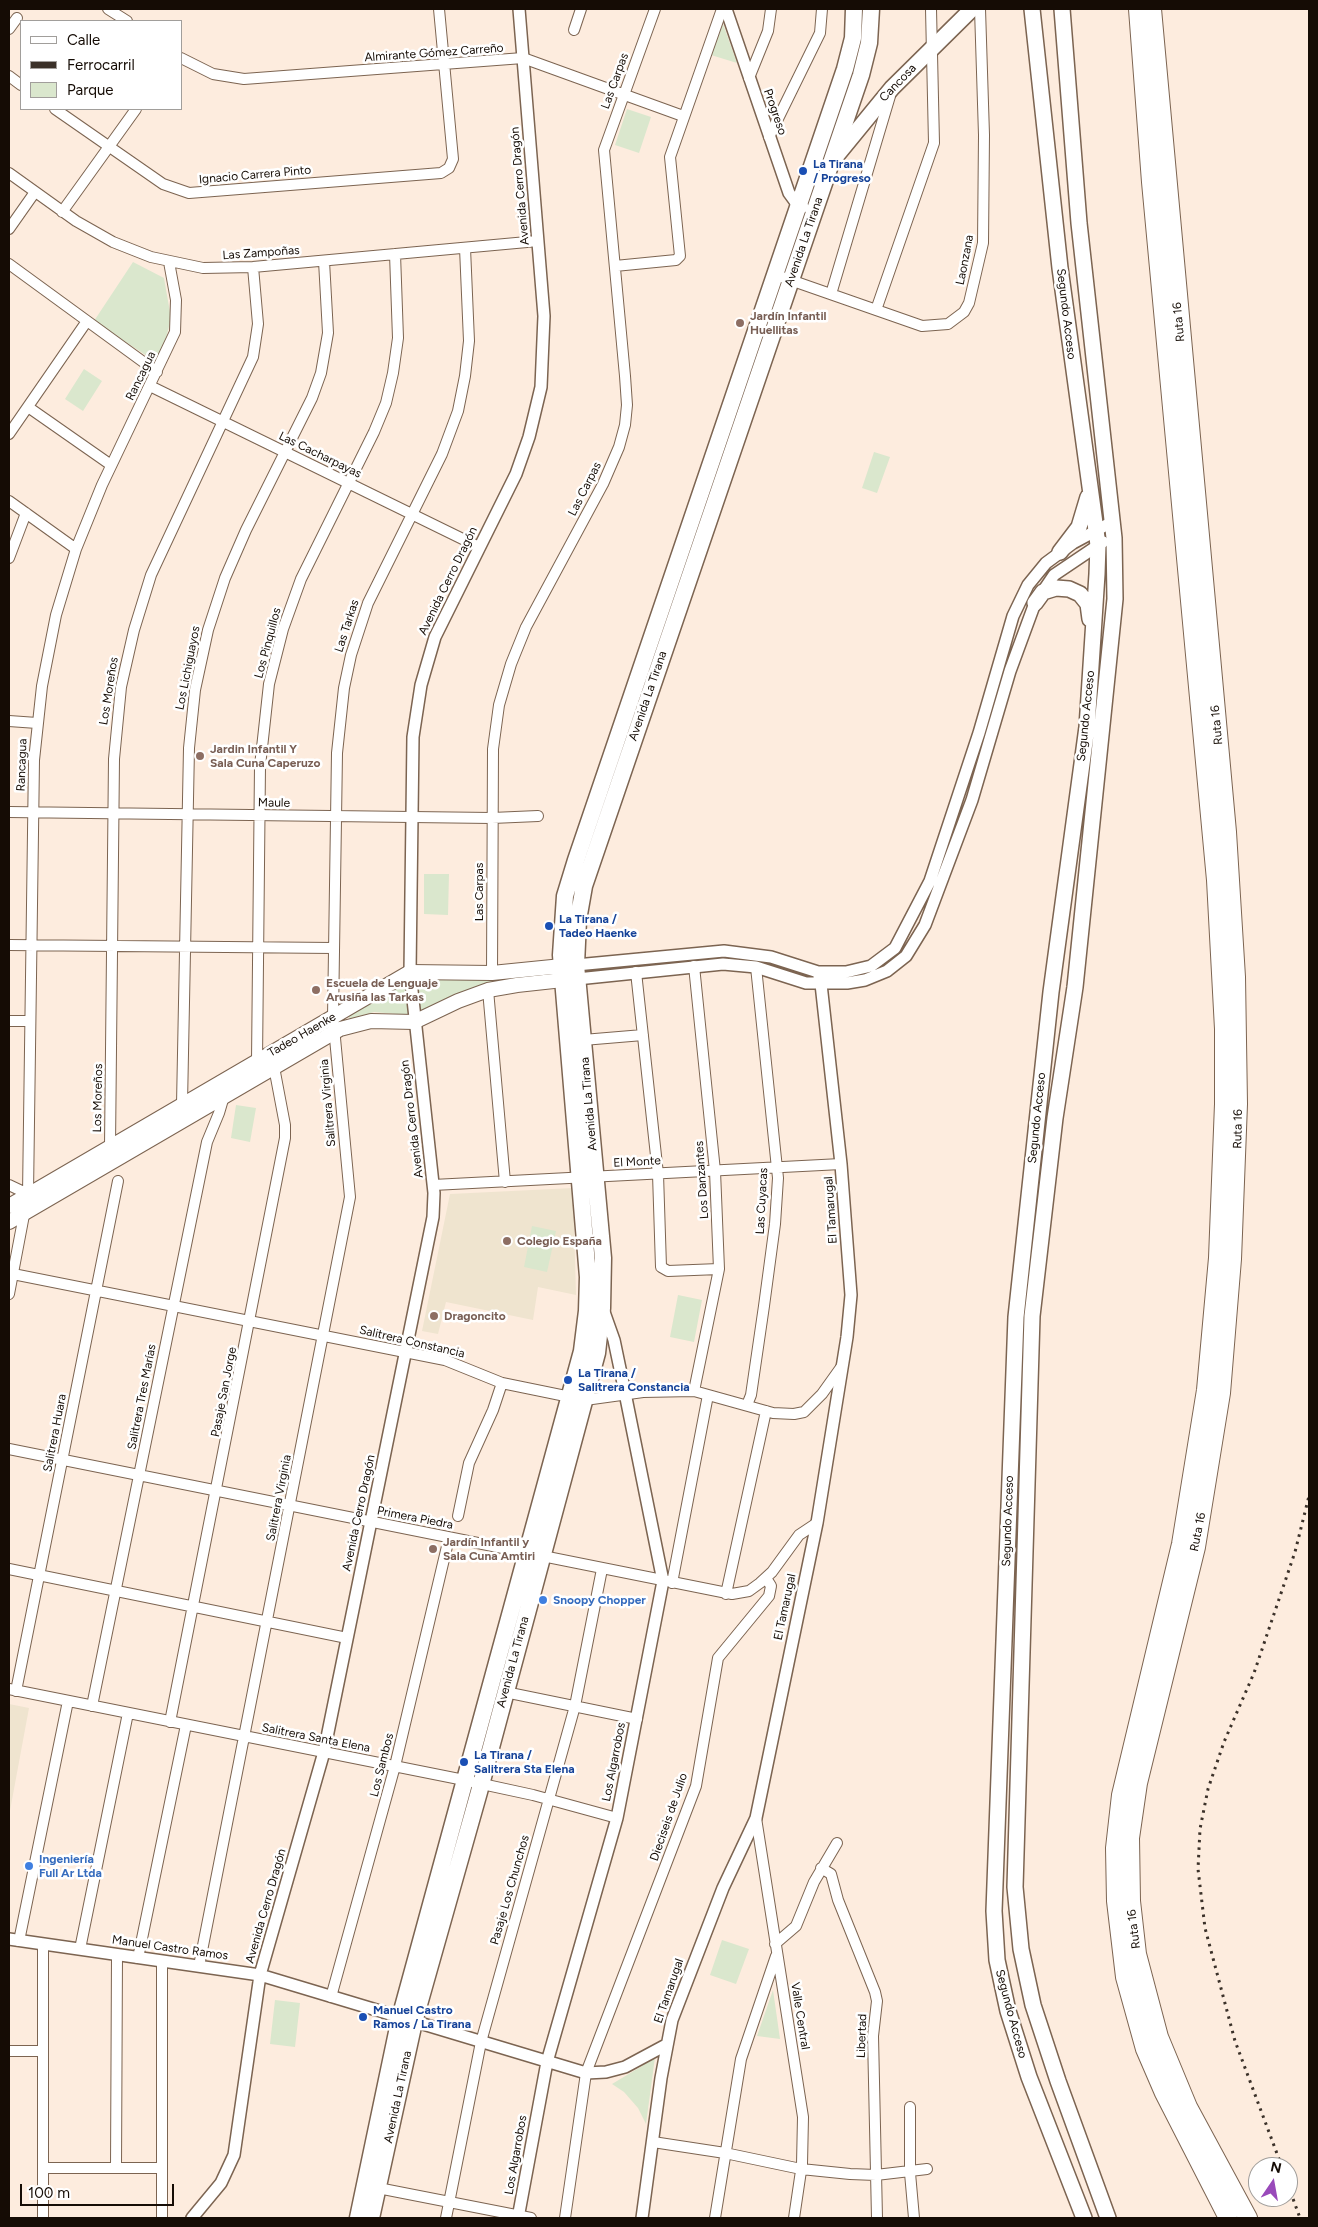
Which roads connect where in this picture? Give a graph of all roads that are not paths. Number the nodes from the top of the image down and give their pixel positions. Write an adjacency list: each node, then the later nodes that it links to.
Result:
1 (108, 9): 20 (street)
2 (439, 9): 26 (street)
3 (519, 9): 25 (street, Avenida Cerro Dragón)
4 (581, 9): 22 (street)
5 (655, 9): 31 (street, Las Carpas)
6 (722, 9): 34 (street)
7 (726, 9): 28 (street, Progreso)
8 (771, 9): 28 (street)
9 (822, 9): 35 (street)
10 (854, 9): 40 (highway, Avenida La Tirana)
11 (871, 9): 37 (highway, Avenida La Tirana)
12 (931, 9): 23 (street)
13 (972, 9): 23 (main road, Cancosa)
14 (980, 9): 53 (street, Laonzana)
15 (1032, 9): 63 (main road, Segundo Acceso)
16 (1062, 9): 67 (main road, Segundo Acceso)
17 (1138, 9): 227 (highway, Ruta 16)
18 (1152, 9): 228 (highway, Ruta 16)
19 (17, 18): 21 (street)
20 (125, 20)
21 (9, 30)
22 (574, 30)
23 (932, 49): 30 (main road, Cancosa); 53 (street)
24 (182, 58): 26 (street, Almirante Gómez Carreño)
25 (523, 58): 26 (street, Almirante Gómez Carreño); 31 (street, Almirante Gómez Carreño); 43 (street, Avenida Cerro Dragón)
26 (444, 64): 36 (street, Ignacio Carrera Pinto)
27 (9, 76): 29 (street)
28 (749, 78): 35 (street, Progreso)
29 (20, 84)
30 (892, 88): 37 (main road, Cancosa); 52 (street)
31 (623, 94): 34 (street, Almirante Gómez Carreño); 49 (street, Las Carpas)
32 (56, 110): 36 (street, Ignacio Carrera Pinto)
33 (135, 110): 36 (street)
34 (683, 116): 49 (street)
35 (769, 137): 40 (street, Progreso)
36 (109, 147): 41 (street)
37 (831, 163): 40 (highway, Avenida La Tirana)
38 (9, 173): 39 (street, Las Zampoñas)
39 (35, 192): 41 (street, Las Zampoñas); 42 (street)
40 (807, 209): 51 (highway, Avenida La Tirana)
41 (62, 212): 47 (street, Las Zampoñas)
42 (9, 229)
43 (538, 241): 44 (street, Las Zampoñas); 70 (street, Avenida Cerro Dragón)
44 (465, 248): 45 (street, Las Zampoñas); 66 (street, Las Tarkas)
45 (395, 254): 46 (street, Las Zampoñas); 62 (street, Los Pinquillos)
46 (324, 261): 50 (street, Las Zampoñas); 60 (street, Los Lichiguayos)
47 (169, 262): 50 (street, Las Zampoñas); 55 (street, Rancagua)
48 (9, 264): 54 (street)
49 (616, 266): 86 (street, Las Carpas)
50 (253, 267): 58 (street, Los Moreños)
51 (783, 277): 52 (street, Laonzana); 98 (highway, Avenida La Tirana)
52 (830, 294): 53 (street, Laonzana)
53 (876, 310)
54 (87, 321): 55 (street); 57 (street)
55 (157, 372): 56 (street, Rancagua)
56 (150, 386): 58 (street, Las Cacharpayas); 61 (street, Rancagua)
57 (28, 407): 59 (street); 61 (street)
58 (224, 422): 60 (street, Las Cacharpayas); 80 (street, Los Moreños)
59 (9, 434)
60 (285, 452): 62 (street, Las Cacharpayas); 81 (street, Los Lichiguayos)
61 (111, 465): 71 (street, Rancagua)
62 (348, 483): 66 (street, Las Cacharpayas); 82 (street, Los Pinquillos)
63 (1089, 486): 68 (main road, Segundo Acceso); 72 (main road)
64 (9, 501): 65 (street)
65 (26, 513): 71 (street); 73 (street)
66 (412, 514): 70 (street, Las Cacharpayas); 83 (street, Las Tarkas)
67 (1112, 522): 68 (street); 69 (main road, Segundo Acceso)
68 (1097, 538): 69 (street); 72 (street); 74 (street); 75 (main road, Segundo Acceso)
69 (1114, 538): 226 (main road, Segundo Acceso)
70 (479, 547): 85 (street, Avenida Cerro Dragón)
71 (76, 549): 77 (street, Rancagua)
72 (1060, 552): 99 (street)
73 (9, 558)
74 (1035, 603): 75 (main road); 99 (street)
75 (1091, 667): 225 (main road, Segundo Acceso)
76 (9, 721): 77 (street)
77 (37, 722): 79 (street, Rancagua)
78 (9, 812): 79 (street, Maule)
79 (33, 812): 80 (street, Maule); 88 (street, Rancagua)
80 (114, 814): 81 (street, Maule); 89 (street, Los Moreños)
81 (188, 814): 82 (street, Maule); 90 (street, Los Lichiguayos)
82 (259, 815): 83 (street, Maule); 91 (street, Los Pinquillos)
83 (336, 816): 85 (street, Maule); 92 (street, Las Tarkas)
84 (538, 816): 86 (street, Maule)
85 (411, 817): 86 (street, Maule); 95 (street, Avenida Cerro Dragón)
86 (492, 818): 97 (street, Las Carpas)
87 (9, 946): 88 (street)
88 (32, 946): 89 (street); 103 (street, Rancagua)
89 (112, 946): 90 (street); 112 (street, Los Moreños)
90 (185, 947): 91 (street); 111 (street, Los Lichiguayos)
91 (258, 947): 92 (street); 108 (street, Los Pinquillos)
92 (334, 948): 101 (street, Las Tarkas)
93 (694, 966): 94 (street, Tadeo Haenke); 96 (street, Tadeo Haenke); 115 (street, Los Danzantes)
94 (756, 967): 99 (street, Tadeo Haenke); 114 (street, Las Cuyacas)
95 (410, 972): 97 (main road, Tadeo Haenke); 101 (main road, Tadeo Haenke); 104 (street, Avenida Cerro Dragón)
96 (636, 972): 98 (street, Tadeo Haenke); 106 (street)
97 (492, 973): 98 (main road, Tadeo Haenke)
98 (569, 973): 99 (street, Tadeo Haenke); 100 (main road, Tadeo Haenke); 107 (highway, Avenida La Tirana); 117 (highway, Avenida La Tirana)
99 (820, 978): 113 (street, El Tamarugal)
100 (488, 990): 104 (main road, Tadeo Haenke); 119 (street)
101 (333, 1017): 105 (street, Las Tarkas); 108 (main road, Tadeo Haenke)
102 (9, 1021): 103 (street)
103 (30, 1021): 122 (street, Rancagua)
104 (414, 1022): 105 (main road, Tadeo Haenke); 121 (street, Avenida Cerro Dragón)
105 (334, 1033): 109 (main road, Tadeo Haenke); 133 (street, Salitrera Virginia)
106 (643, 1035): 107 (street); 116 (street)
107 (583, 1040): 117 (highway, Avenida La Tirana)
108 (257, 1061): 111 (main road, Tadeo Haenke)
109 (274, 1066): 110 (main road, Tadeo Haenke); 132 (street, Pasaje San Jorge)
110 (224, 1096): 124 (main road, Tadeo Haenke); 130 (street, Salitrera Tres Marías)
111 (182, 1104): 112 (main road, Tadeo Haenke)
112 (110, 1146): 122 (main road, Tadeo Haenke)
113 (841, 1164): 114 (street, El Monte); 135 (street, El Tamarugal)
114 (777, 1168): 115 (street, El Monte); 141 (street, Las Cuyacas)
115 (715, 1171): 116 (street, El Monte); 126 (street, Los Danzantes)
116 (658, 1174): 117 (street, El Monte); 126 (street)
117 (588, 1177): 119 (street, El Monte); 131 (highway, Avenida La Tirana); 140 (highway, Avenida La Tirana)
118 (118, 1181): 128 (street, Salitrera Huara)
119 (504, 1182): 121 (street, El Monte)
120 (9, 1186): 122 (street)
121 (433, 1186): 134 (street, Avenida Cerro Dragón)
122 (28, 1194): 123 (main road, Tadeo Haenke); 124 (street, Rancagua)
123 (9, 1206)
124 (25, 1212): 125 (main road, Tadeo Haenke); 127 (street, Rancagua)
125 (9, 1222)
126 (719, 1269): 137 (street, Los Danzantes)
127 (13, 1274): 128 (street, Salitrera Constancia); 129 (street, Rancagua)
128 (96, 1290): 130 (street, Salitrera Constancia); 144 (street, Salitrera Huara)
129 (9, 1294)
130 (173, 1306): 132 (street, Salitrera Constancia); 145 (street, Salitrera Tres Marías)
131 (602, 1308): 138 (street, Los Algarrobos); 140 (highway, Avenida La Tirana)
132 (251, 1321): 133 (street, Salitrera Constancia); 146 (street, Pasaje San Jorge)
133 (324, 1336): 134 (street, Salitrera Constancia); 147 (street, Salitrera Virginia)
134 (406, 1352): 136 (street, Salitrera Constancia); 149 (street, Avenida Cerro Dragón)
135 (842, 1366): 142 (street, Salitrera Constancia); 150 (street, El Tamarugal)
136 (502, 1383): 140 (street, Salitrera Constancia); 148 (street)
137 (694, 1392): 138 (street, Salitrera Constancia); 139 (street, Salitrera Constancia)
138 (626, 1395): 140 (street, Salitrera Constancia); 157 (street, Los Algarrobos)
139 (708, 1395): 141 (street, Salitrera Constancia); 157 (street)
140 (578, 1399): 152 (highway, Avenida La Tirana)
141 (747, 1405): 142 (street, Salitrera Constancia)
142 (766, 1411): 159 (street)
143 (9, 1449): 144 (street, Primera Piedra)
144 (62, 1460): 145 (street, Primera Piedra); 155 (street, Salitrera Huara)
145 (139, 1475): 146 (street, Primera Piedra); 158 (street, Salitrera Tres Marías)
146 (216, 1491): 147 (street, Primera Piedra); 160 (street, Pasaje San Jorge)
147 (290, 1506): 149 (street, Primera Piedra); 161 (street, Salitrera Virginia)
148 (458, 1516)
149 (371, 1522): 151 (street, Primera Piedra); 162 (street, Avenida Cerro Dragón)
150 (817, 1523): 156 (street, Primera Piedra); 178 (street, El Tamarugal)
151 (449, 1538): 152 (street, Primera Piedra); 174 (street, Los Sambos)
152 (534, 1555): 154 (street, Primera Piedra); 164 (highway, Avenida La Tirana); 175 (highway, Avenida La Tirana)
153 (9, 1569): 155 (street)
154 (602, 1569): 157 (street, Primera Piedra); 167 (street, Pasaje Los Chunchos)
155 (39, 1575): 158 (street); 163 (street, Salitrera Huara)
156 (766, 1578): 159 (street, Primera Piedra); 198 (street, Dieciseis de Julio)
157 (668, 1582): 159 (street, Primera Piedra); 169 (street, Los Algarrobos)
158 (116, 1591): 160 (street); 166 (street, Salitrera Tres Marías)
159 (726, 1594)
160 (193, 1606): 161 (street); 170 (street, Pasaje San Jorge)
161 (267, 1622): 162 (street); 172 (street, Salitrera Virginia)
162 (347, 1638): 173 (street, Avenida Cerro Dragón)
163 (12, 1690): 165 (street, Salitrera Santa Elena)
164 (505, 1692): 167 (street); 175 (highway, Avenida La Tirana)
165 (68, 1701): 166 (street, Salitrera Santa Elena); 181 (street)
166 (92, 1706): 168 (street, Salitrera Santa Elena)
167 (575, 1706): 169 (street); 176 (street, Pasaje Los Chunchos)
168 (128, 1713): 170 (street, Salitrera Santa Elena); 184 (street)
169 (637, 1719): 177 (street, Los Algarrobos)
170 (170, 1722): 171 (street, Salitrera Santa Elena)
171 (186, 1725): 172 (street, Salitrera Santa Elena); 187 (street)
172 (245, 1736): 173 (street, Salitrera Santa Elena); 189 (street, Salitrera Virginia)
173 (324, 1752): 174 (street, Salitrera Santa Elena); 190 (street, Avenida Cerro Dragón)
174 (395, 1766): 175 (street, Salitrera Santa Elena); 191 (street, Los Sambos)
175 (474, 1782): 176 (street, Salitrera Santa Elena); 192 (highway, Avenida La Tirana)
176 (549, 1799): 177 (street, Salitrera Santa Elena); 193 (street, Pasaje Los Chunchos)
177 (617, 1818): 197 (street, Los Algarrobos)
178 (756, 1818): 183 (street, Valle Central); 194 (street, El Tamarugal)
179 (837, 1843): 180 (street)
180 (821, 1868): 183 (street); 208 (street, Libertad)
181 (14, 1940): 182 (street, Manuel Castro Ramos)
182 (43, 1944): 184 (street, Manuel Castro Ramos); 196 (street)
183 (774, 1944): 186 (street, Valle Central)
184 (80, 1949): 185 (street, Manuel Castro Ramos)
185 (117, 1955): 187 (street, Manuel Castro Ramos); 203 (street)
186 (777, 1956): 201 (street); 205 (street, Valle Central)
187 (138, 1958): 188 (street, Manuel Castro Ramos)
188 (162, 1961): 189 (street, Manuel Castro Ramos); 204 (street)
189 (199, 1966): 190 (street, Manuel Castro Ramos)
190 (260, 1975): 191 (street, Manuel Castro Ramos); 214 (street, Avenida Cerro Dragón)
191 (331, 1997): 192 (street, Manuel Castro Ramos)
192 (407, 2020): 193 (street, Manuel Castro Ramos); 209 (highway, Avenida La Tirana); 215 (highway, Avenida La Tirana)
193 (481, 2042): 197 (street, Manuel Castro Ramos); 210 (street, Pasaje Los Chunchos)
194 (666, 2044): 198 (street, Manuel Castro Ramos); 200 (street, El Tamarugal)
195 (9, 2051): 196 (street)
196 (43, 2051): 202 (street)
197 (546, 2062): 198 (street, Manuel Castro Ramos); 211 (street, Los Algarrobos)
198 (586, 2073): 219 (street, Dieciseis de Julio)
199 (910, 2106): 207 (street)
200 (653, 2142): 201 (street); 220 (street, El Tamarugal)
201 (725, 2153): 205 (street); 221 (street)
202 (43, 2168): 203 (street); 212 (street)
203 (116, 2168): 204 (street)
204 (162, 2168): 213 (street)
205 (801, 2169): 208 (street); 222 (street, Valle Central)
206 (927, 2169): 207 (street)
207 (910, 2173): 208 (street); 224 (street)
208 (876, 2176): 223 (street, Libertad)
209 (378, 2188): 210 (street); 216 (highway, Avenida La Tirana)
210 (449, 2202): 211 (street); 217 (street, Pasaje Los Chunchos)
211 (518, 2217): 218 (street)
212 (43, 2218)
213 (162, 2218)
214 (192, 2218)
215 (358, 2218)
216 (372, 2218)
217 (446, 2218)
218 (532, 2218)
219 (565, 2218)
220 (642, 2218)
221 (715, 2218)
222 (794, 2218)
223 (877, 2218)
224 (914, 2218)
225 (1084, 2218)
226 (1108, 2218)
227 (1228, 2218)
228 (1248, 2218)

